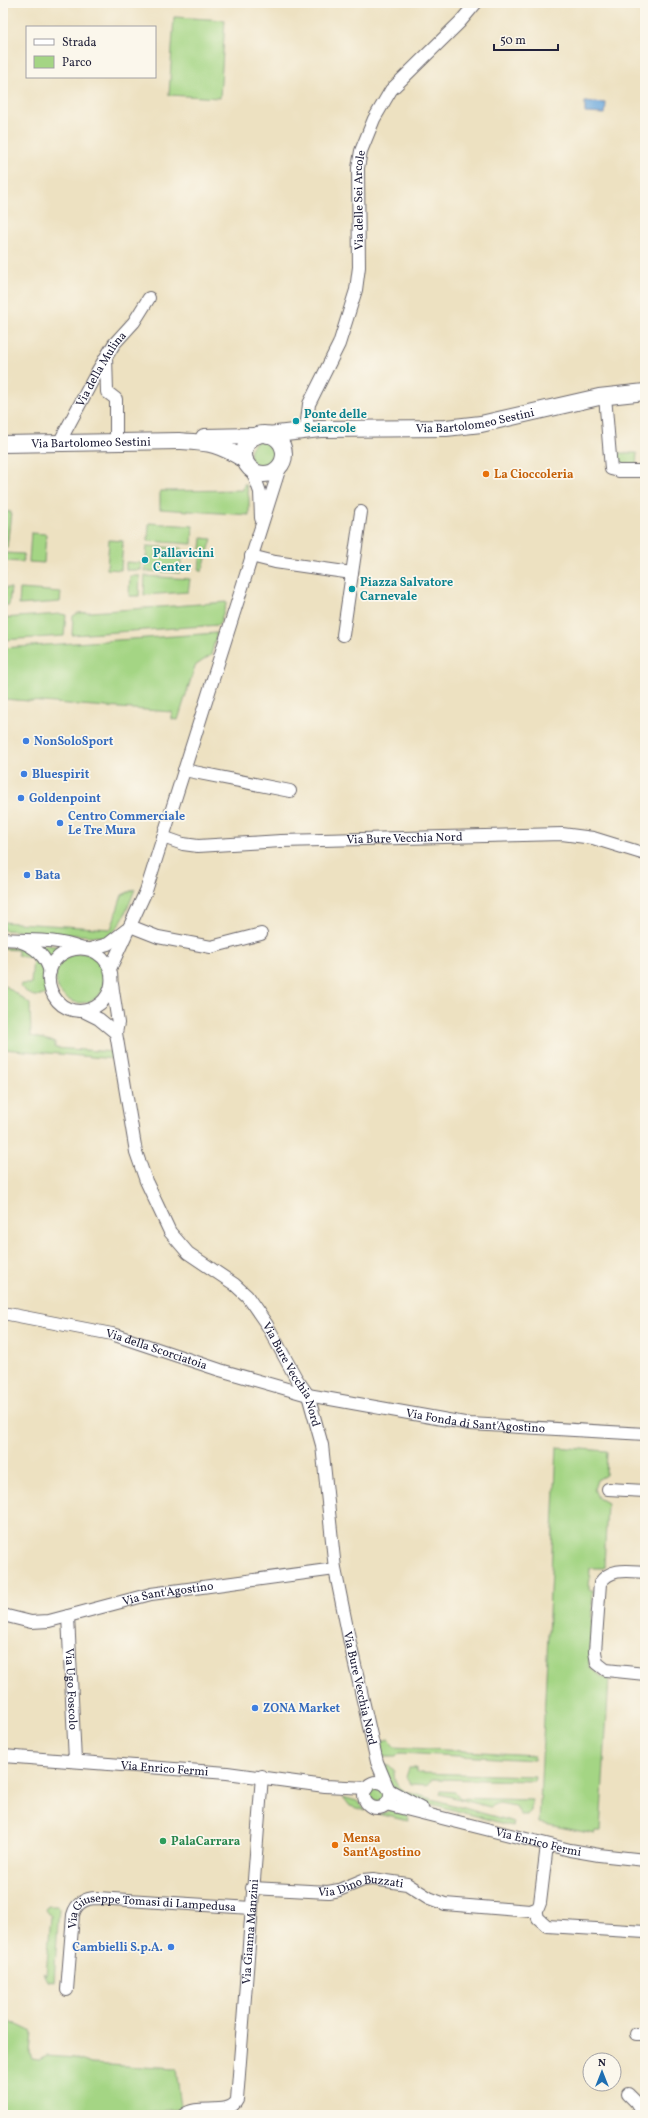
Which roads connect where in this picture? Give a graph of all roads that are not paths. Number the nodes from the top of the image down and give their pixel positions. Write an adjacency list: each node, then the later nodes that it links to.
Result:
1 (476, 3): 6 (street, Via delle Sei Arcole)
2 (149, 298): 3 (street, Via della Mulina)
3 (106, 357): 9 (street); 10 (street, Via della Mulina)
4 (645, 392): 5 (main road, Via Bartolomeo Sestini)
5 (605, 396): 6 (main road, Via Bartolomeo Sestini); 14 (street)
6 (305, 430): 7 (main road, Via Bartolomeo Sestini); 12 (main road)
7 (262, 436): 8 (main road, Via Bartolomeo Sestini); 12 (main road); 13 (main road)
8 (179, 441): 9 (main road, Via Bartolomeo Sestini); 13 (main road)
9 (116, 442): 10 (main road, Via Bartolomeo Sestini)
10 (58, 443): 11 (main road, Via Bartolomeo Sestini)
11 (3, 444)
12 (282, 458): 13 (main road); 16 (street)
13 (249, 465): 16 (street)
14 (645, 471)
15 (361, 512): 18 (street)
16 (261, 526): 17 (street)
17 (252, 556): 18 (street); 20 (street)
18 (352, 573): 19 (street)
19 (343, 634)
20 (184, 770): 21 (street); 22 (street)
21 (290, 791)
22 (163, 836): 23 (street, Via Bure Vecchia Nord); 24 (street)
23 (645, 854)
24 (130, 926): 25 (street); 28 (street); 29 (street)
25 (261, 934)
26 (3, 939): 27 (street)
27 (16, 940): 28 (street); 30 (street)
28 (85, 948): 29 (street); 30 (street)
29 (110, 969): 31 (street)
30 (50, 972): 32 (street)
31 (112, 984): 32 (street); 33 (street, Via Bure Vecchia Nord)
32 (83, 1011): 33 (street)
33 (116, 1033): 35 (street, Via Bure Vecchia Nord)
34 (3, 1313): 35 (street, Via della Scorciatoia)
35 (308, 1395): 36 (street, Via Fonda di Sant'Agostino); 39 (street, Via Bure Vecchia Nord)
36 (645, 1434)
37 (608, 1489): 38 (street)
38 (645, 1491)
39 (335, 1569): 42 (street, Via Sant'Agostino); 46 (street, Via Bure Vecchia Nord)
40 (645, 1572): 43 (street)
41 (3, 1615): 42 (street, Via Sant'Agostino)
42 (68, 1616): 45 (street, Via Ugo Foscolo)
43 (645, 1674)
44 (3, 1756): 45 (street, Via Enrico Fermi)
45 (75, 1762): 47 (street, Via Enrico Fermi)
46 (377, 1762): 49 (street); 50 (street)
47 (262, 1776): 48 (street, Via Enrico Fermi); 56 (street, Via Gianna Manzini)
48 (325, 1786): 49 (street); 51 (street)
49 (369, 1786): 50 (street); 51 (street)
50 (388, 1788): 52 (street); 53 (street)
51 (366, 1801): 52 (street)
52 (386, 1804): 53 (street)
53 (434, 1815): 54 (street, Via Enrico Fermi)
54 (547, 1845): 55 (street, Via Enrico Fermi); 58 (street)
55 (645, 1860)
56 (252, 1888): 57 (street, Via Gianna Manzini); 58 (street, Via Dino Buzzati)
57 (250, 1908): 60 (street, Via Giuseppe Tomasi di Lampedusa); 62 (street, Via Gianna Manzini)
58 (536, 1909): 59 (street)
59 (645, 1932)
60 (67, 1990)
61 (628, 2094): 63 (street)
62 (184, 2115)
63 (644, 2115)

